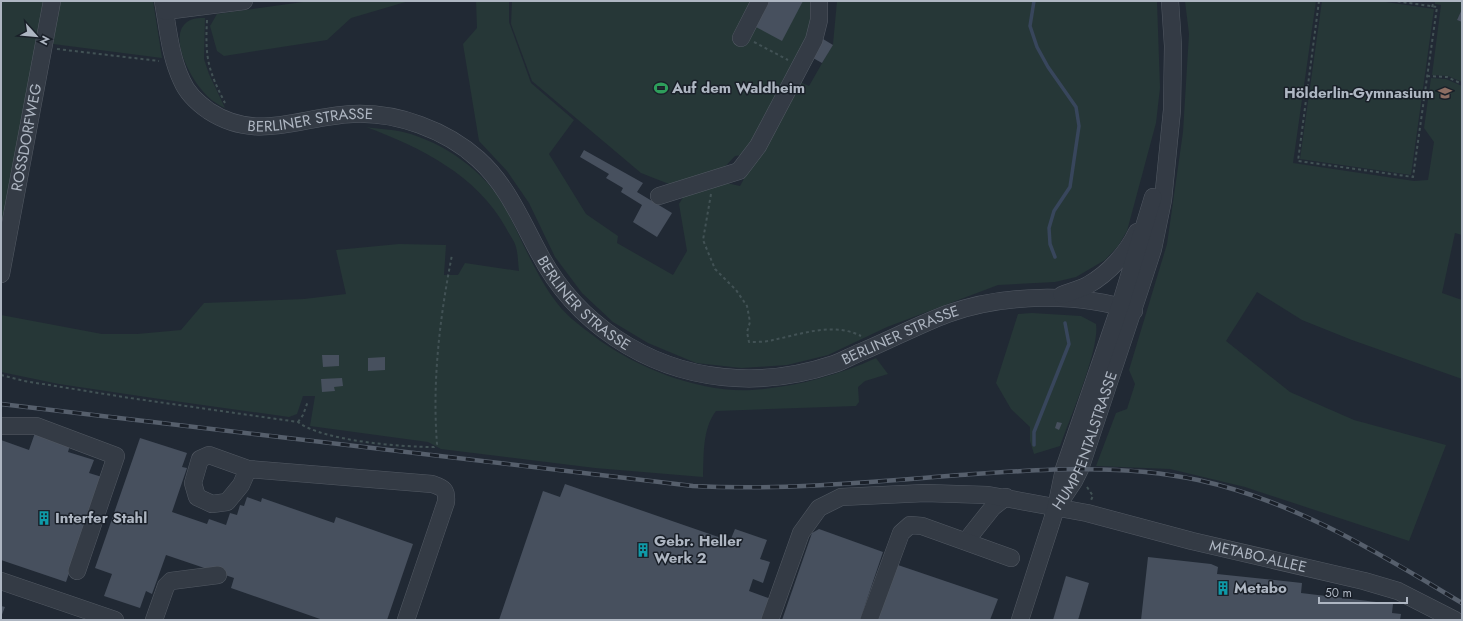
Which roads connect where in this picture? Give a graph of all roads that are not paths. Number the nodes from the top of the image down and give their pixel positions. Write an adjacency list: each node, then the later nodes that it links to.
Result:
1 (52, 1): 11 (street, ROSSDORFWEG)
2 (244, 1): 6 (street)
3 (760, 1): 7 (street)
4 (819, 1): 9 (street)
5 (1170, 1): 8 (street, HUMPFENTALSTRASSE)
6 (164, 6): 12 (street, BERLINER STRASSE)
7 (742, 37)
8 (1167, 148): 10 (street, HUMPFENTALSTRASSE); 13 (street, HUMPFENTALSTRASSE)
9 (659, 196)
10 (1151, 206): 12 (street); 13 (street, HUMPFENTALSTRASSE)
11 (1, 273)
12 (1058, 297): 13 (street, BERLINER STRASSE)
13 (1127, 308): 17 (street, HUMPFENTALSTRASSE)
14 (1, 426): 20 (street)
15 (248, 469): 26 (street)
16 (1006, 497): 17 (street, METABO-ALLEE); 18 (street); 27 (street, METABO-ALLEE)
17 (1056, 508): 23 (street, METABO-ALLEE); 29 (street, HUMPFENTALSTRASSE)
18 (966, 541): 19 (street); 28 (street)
19 (1011, 558)
20 (77, 571)
21 (218, 575): 25 (street)
22 (1, 581): 24 (street)
23 (1427, 613): 30 (street, METABO-ALLEE)
24 (115, 620)
25 (154, 620)
26 (406, 620)
27 (770, 620)
28 (869, 620)
29 (1020, 620)
30 (1455, 620)

